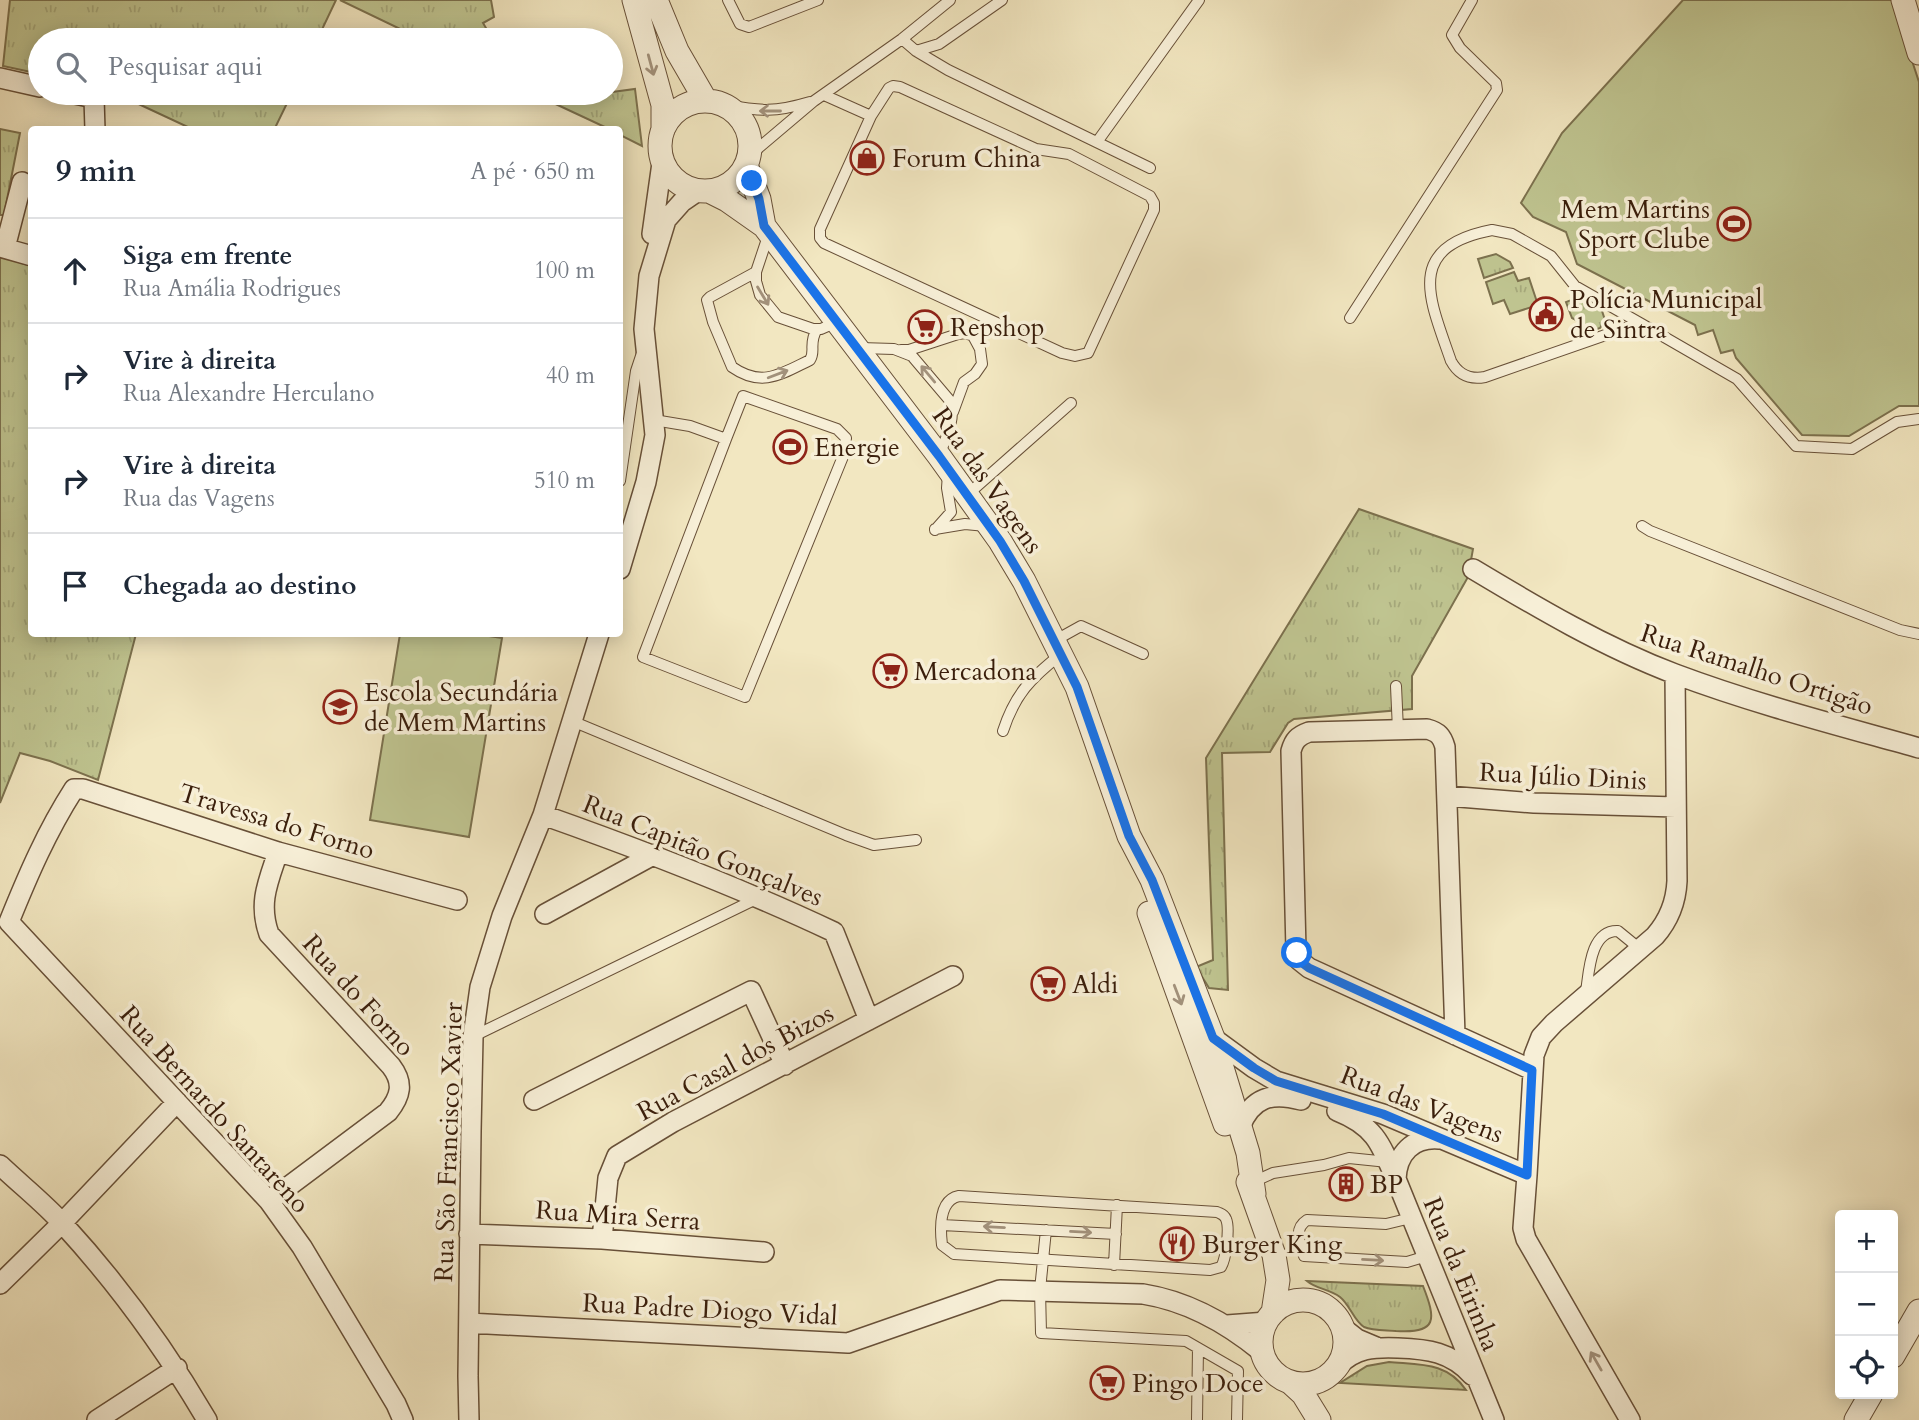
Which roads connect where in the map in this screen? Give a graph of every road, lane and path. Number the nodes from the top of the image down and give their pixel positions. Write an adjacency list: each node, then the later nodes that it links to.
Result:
1 (635, 0): 21 (street, one-way to 21)
2 (656, 0): 17 (street)
3 (728, 0): 4 (lane)
4 (818, 0)
5 (950, 0): 10 (lane)
6 (1002, 0): 11 (lane)
7 (1199, 0): 22 (lane)
8 (1472, 0): 33 (lane)
9 (1903, 0): 12 (street)
10 (902, 39): 11 (lane); 15 (lane)
11 (916, 51): 22 (lane)
12 (1919, 53)
13 (0, 78): 14 (street)
14 (28, 84)
15 (824, 95): 16 (lane); 19 (lane)
16 (814, 101): 17 (lane, one-way to 17); 23 (lane)
17 (716, 103): 21 (street); 23 (street)
18 (94, 105): 20 (street)
19 (871, 116): 19 (lane)
20 (95, 126)
21 (663, 130): 24 (street)
22 (1097, 142): 25 (lane)
23 (748, 161): 27 (street); 28 (street, Rua das Vagens)
24 (662, 163): 27 (street); 31 (street)
25 (1150, 168)
26 (22, 182): 29 (street)
27 (703, 191): 28 (street, Rua das Vagens); 31 (street)
28 (767, 229): 32 (lane); 35 (street, Rua das Vagens)
29 (3, 247): 30 (street)
30 (28, 255)
31 (653, 258): 36 (street)
32 (756, 272): 35 (lane, one-way to 35); 35 (lane, one-way to 35)
33 (1350, 318)
34 (1640, 323): 34 (lane); 41 (lane)
35 (827, 325): 37 (street, Rua das Vagens)
36 (645, 342): 42 (street); 44 (lane)
37 (857, 348): 38 (lane); 45 (street, Rua das Vagens)
38 (894, 349): 40 (lane, one-way to 38); 40 (lane)
39 (1071, 403): 46 (lane)
40 (953, 412): 45 (lane)
41 (1919, 418)
42 (654, 420): 43 (lane); 49 (street)
43 (726, 439): 43 (lane)
44 (623, 456)
45 (944, 462): 46 (street, Rua das Vagens); 48 (lane)
46 (967, 495): 48 (street, Rua das Vagens)
47 (1642, 526): 51 (lane)
48 (990, 527): 53 (street, Rua das Vagens)
49 (623, 559)
50 (1473, 569): 55 (street, Rua Ramalho Ortigão)
51 (1919, 634)
52 (599, 637): 57 (street, Rua São Francisco Xavier)
53 (1057, 648): 54 (lane); 59 (lane); 64 (street, Rua das Vagens)
54 (1143, 654)
55 (1675, 674): 60 (street, Rua Ramalho Ortigão); 62 (street)
56 (1396, 686): 58 (lane)
57 (572, 721): 63 (street, Rua São Francisco Xavier); 65 (lane)
58 (1398, 730): 61 (street); 76 (street)
59 (1003, 731)
60 (1919, 748)
61 (1447, 796): 62 (street, Rua Júlio Dinis); 76 (street)
62 (1676, 807): 72 (street)
63 (543, 815): 67 (street, Rua Capitão Gonçalves); 77 (street, Rua São Francisco Xavier)
64 (1129, 836): 78 (street, Rua das Vagens); 88 (street, Rua das Vagens, one-way to 88)
65 (916, 840)
66 (278, 852): 69 (street, Travessa do Forno); 71 (street, Travessa do Forno); 90 (street, Rua do Forno)
67 (655, 854): 68 (street, Rua Capitão Gonçalves); 70 (street)
68 (760, 897): 75 (street, Rua Capitão Gonçalves); 77 (lane)
69 (457, 900)
70 (545, 914)
71 (9, 922): 82 (street, Rua Bernardo Santareno)
72 (1640, 948): 74 (street); 74 (lane)
73 (953, 976): 75 (street, Rua Casal dos Bizos)
74 (1586, 995): 80 (street)
75 (869, 1020): 79 (street, Rua Casal dos Bizos)
76 (1455, 1035): 80 (street)
77 (473, 1037): 96 (street, Rua São Francisco Xavier)
78 (1213, 1038): 83 (street); 84 (street, Rua das Vagens)
79 (785, 1065): 81 (street); 98 (street, Rua Casal dos Bizos)
80 (1532, 1070): 87 (street)
81 (534, 1100)
82 (177, 1102): 90 (street, Rua Bernardo Santareno); 93 (street)
83 (1240, 1127): 85 (street, Rua das Vagens); 88 (street)
84 (1447, 1141): 87 (street, Rua das Vagens); 89 (street, Rua da Eirinha)
85 (1388, 1162): 88 (lane); 89 (street, Rua das Vagens)
86 (4, 1171): 93 (street)
87 (1527, 1175): 132 (street, one-way to 87)
88 (1253, 1188): 100 (street)
89 (1399, 1188): 92 (street, Rua da Eirinha)
90 (269, 1201): 125 (street, Rua Bernardo Santareno)
91 (1117, 1205): 94 (lane); 97 (lane); 103 (lane)
92 (1411, 1218): 101 (street, Rua da Eirinha); 101 (lane, one-way to 101)
93 (62, 1223): 104 (street); 118 (street)
94 (942, 1224): 95 (lane, one-way to 94); 102 (lane)
95 (1046, 1230): 97 (lane, one-way to 97); 102 (lane)
96 (469, 1234): 98 (street, Rua Mira Serra); 110 (street, Rua São Francisco Xavier)
97 (1116, 1234): 103 (lane)
98 (601, 1239): 99 (street, Rua Mira Serra)
99 (764, 1252)
100 (1274, 1255): 106 (street); 109 (street)
101 (1427, 1256): 107 (street, Rua da Eirinha)
102 (1043, 1260): 103 (lane); 105 (lane)
103 (1114, 1265)
104 (0, 1284)
105 (1040, 1290): 110 (street, Rua Padre Diogo Vidal); 111 (street, Rua Padre Diogo Vidal); 114 (lane)
106 (1315, 1302): 109 (street); 112 (street)
107 (1447, 1306): 116 (street); 121 (street, Rua da Eirinha)
108 (1919, 1311): 113 (street)
109 (1270, 1318): 111 (street, Rua Padre Diogo Vidal); 117 (street)
110 (469, 1323): 126 (street, Rua São Francisco Xavier)
111 (1227, 1325): 117 (street, Rua Padre Diogo Vidal)
112 (1343, 1328): 115 (street); 119 (street)
113 (1898, 1347)
114 (1198, 1348): 127 (lane); 128 (lane)
115 (1377, 1348): 116 (street); 119 (street)
116 (1411, 1348): 121 (street)
117 (1262, 1352): 120 (street)
118 (177, 1368): 123 (street); 124 (street)
119 (1333, 1371): 120 (street); 130 (street)
120 (1291, 1383): 129 (street)
121 (1483, 1394): 131 (street, Rua da Eirinha)
122 (1868, 1399): 133 (street)
123 (97, 1420)
124 (207, 1420)
125 (403, 1420)
126 (470, 1420)
127 (1197, 1420)
128 (1237, 1420)
129 (1319, 1420)
130 (1326, 1420)
131 (1494, 1420)
132 (1630, 1420)
133 (1856, 1420)

